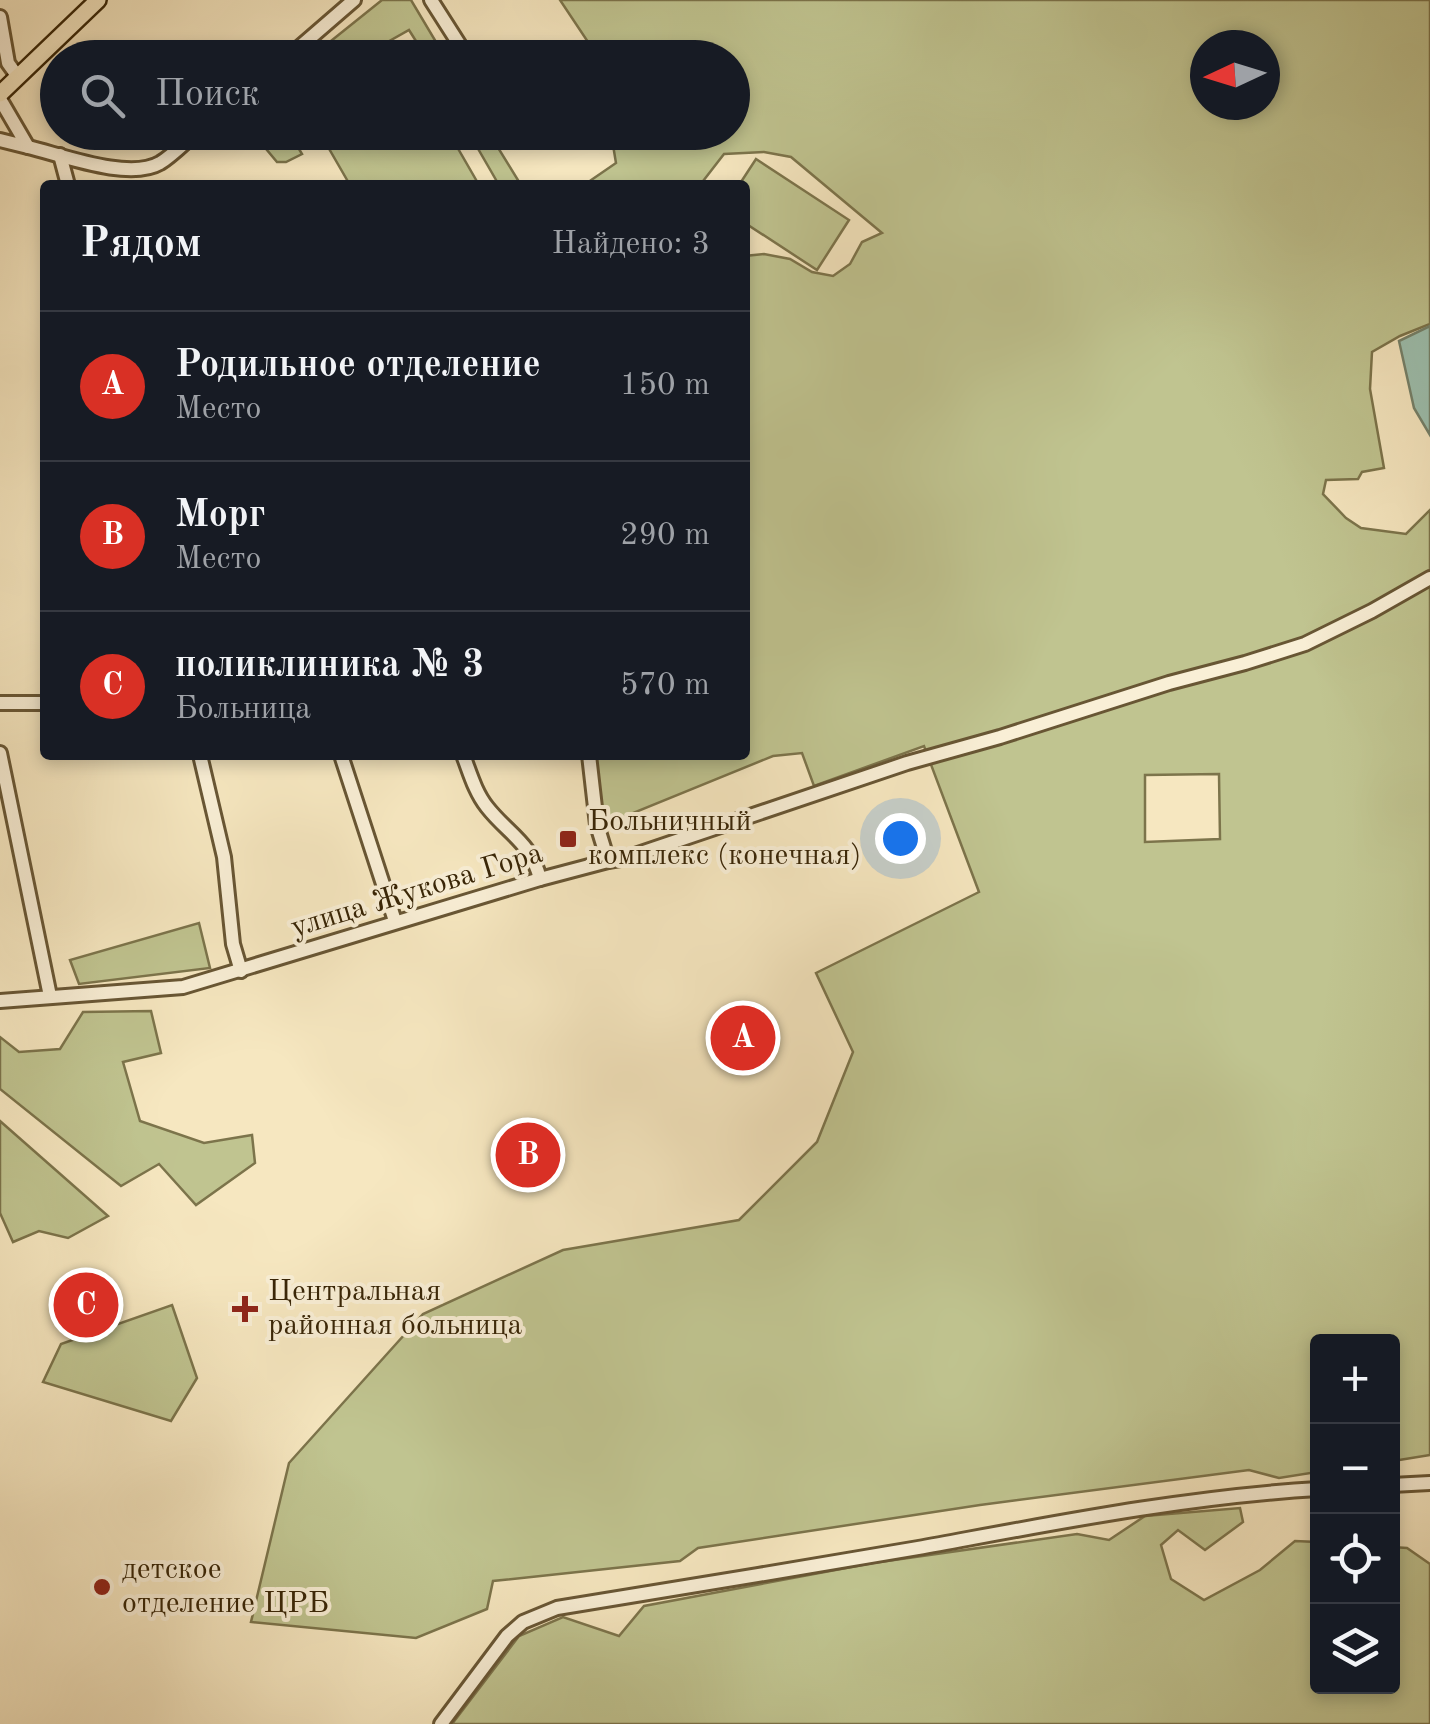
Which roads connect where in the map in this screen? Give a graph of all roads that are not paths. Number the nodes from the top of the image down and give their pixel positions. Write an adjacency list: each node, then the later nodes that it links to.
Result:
1 (98, 0): 5 (main road)
2 (354, 0): 6 (street)
3 (431, 0): 7 (street)
4 (0, 17): 9 (street)
5 (56, 40)
6 (308, 40)
7 (457, 40)
8 (40, 56): 9 (main road)
9 (18, 77): 10 (main road)
10 (0, 96): 12 (street)
11 (0, 140): 12 (street)
12 (28, 147): 14 (street)
13 (175, 150): 14 (street)
14 (60, 155): 15 (street)
15 (67, 180)
16 (1430, 578): 24 (street, улица Жукова Гора)
17 (40, 703): 18 (street)
18 (0, 704)
19 (0, 753): 28 (street)
20 (201, 760): 27 (street)
21 (342, 760): 26 (street)
22 (465, 760): 25 (street)
23 (590, 760): 24 (street)
24 (608, 860): 25 (street, улица Жукова Гора)
25 (540, 879): 26 (street, улица Жукова Гора)
26 (396, 921): 27 (street, улица Жукова Гора)
27 (241, 971): 28 (street, улица Жукова Гора)
28 (50, 996): 29 (street, улица Жукова Гора)
29 (0, 1000)
30 (1430, 1483): 31 (street)
31 (1400, 1485)
32 (1310, 1490): 33 (street)
33 (442, 1724)

